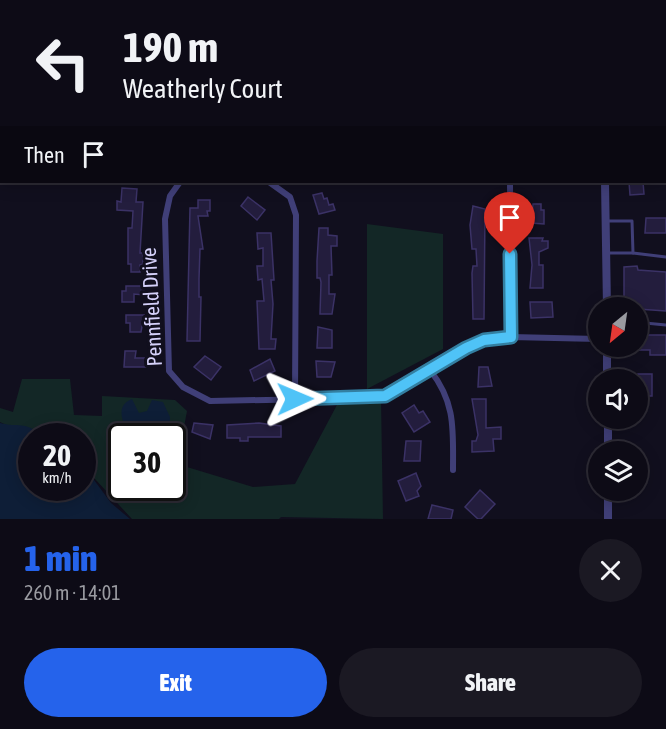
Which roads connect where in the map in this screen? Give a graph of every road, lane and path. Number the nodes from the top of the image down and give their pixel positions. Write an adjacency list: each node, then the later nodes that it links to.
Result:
1 (178, 183): 15 (street, Pennfield Drive)
2 (270, 183): 15 (street)
3 (510, 183): 12 (street)
4 (605, 183): 5 (street)
5 (606, 221): 6 (street); 7 (lane)
6 (606, 253): 7 (lane); 9 (street)
7 (633, 253): 8 (lane)
8 (666, 257)
9 (607, 297)
10 (648, 324): 11 (lane)
11 (666, 325)
12 (511, 337): 13 (street, Pennfield Drive); 14 (street, Pennfield Drive)
13 (588, 339)
14 (430, 370): 15 (street, Pennfield Drive); 16 (street)
15 (295, 399)
16 (453, 470)
17 (608, 501): 18 (street)
18 (608, 519)

